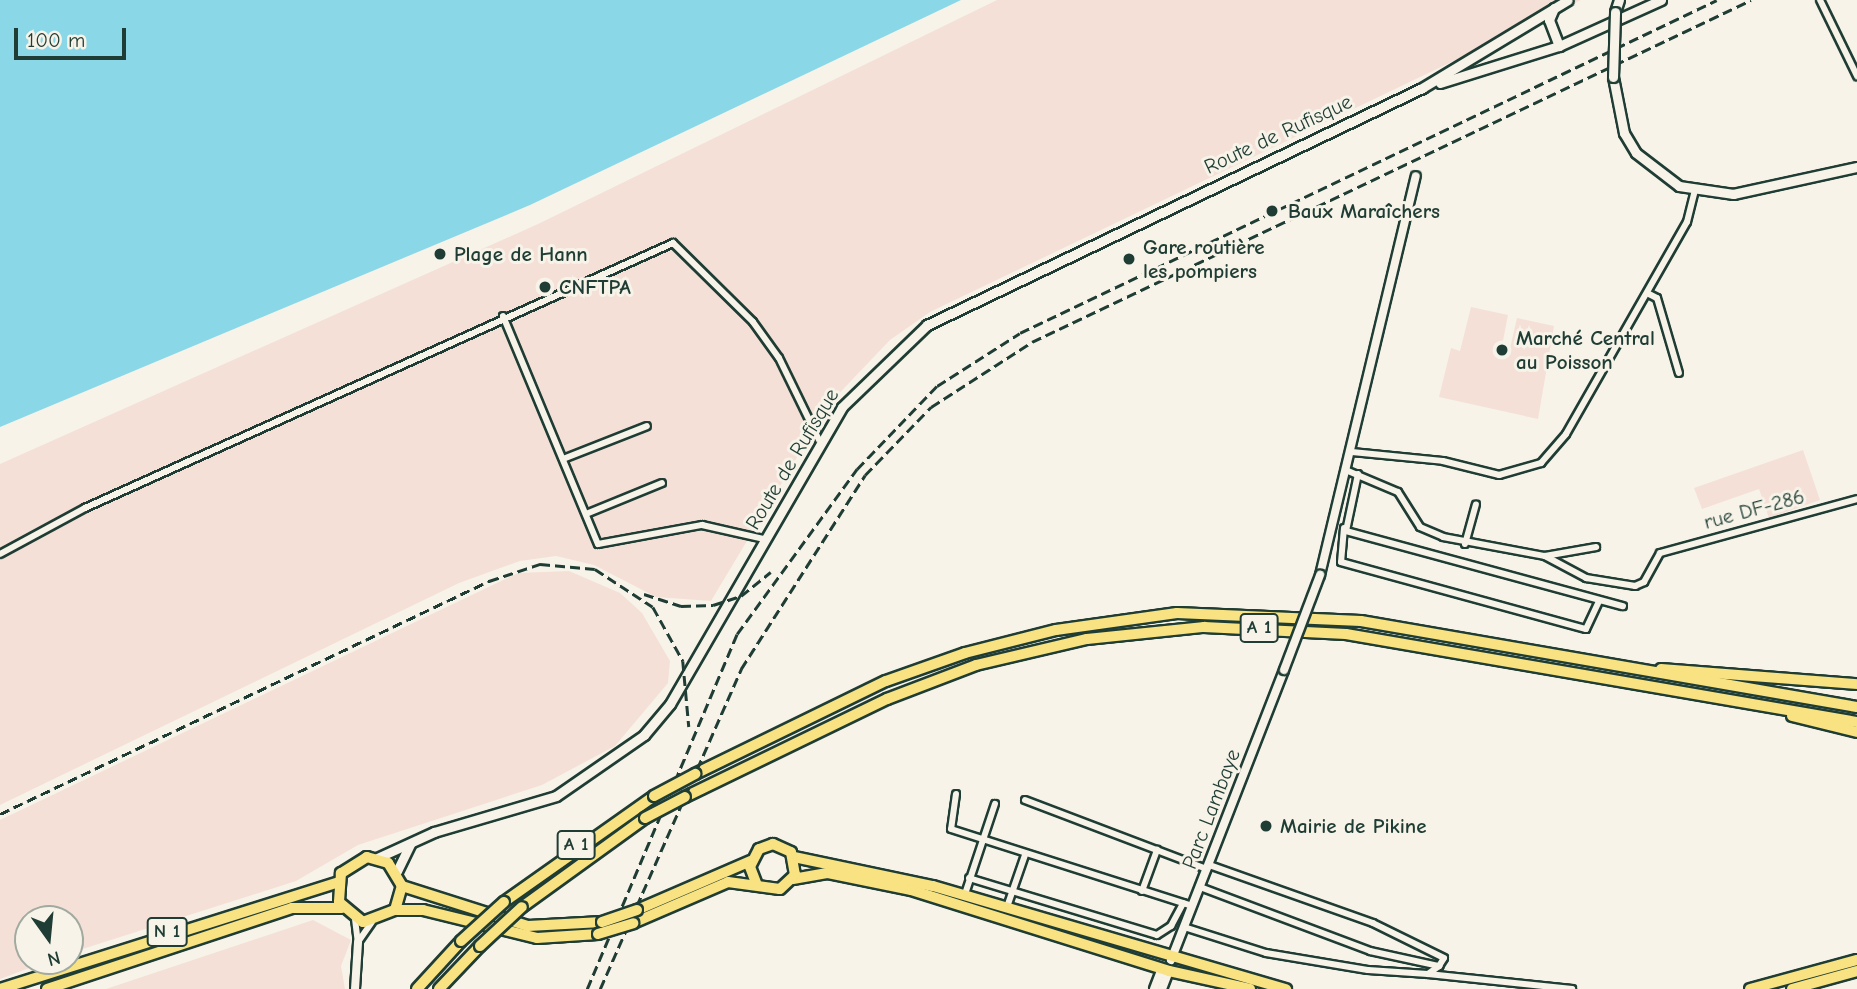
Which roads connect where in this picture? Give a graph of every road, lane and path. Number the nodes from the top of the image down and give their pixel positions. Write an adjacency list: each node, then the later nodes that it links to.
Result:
1 (1568, 0): 5 (main road, Route de Rufisque / N 1)
2 (1619, 0): 11 (main road, bridge)
3 (1661, 0): 6 (main road, Route de Rufisque / N 1)
4 (1820, 0): 7 (street)
5 (1554, 8): 6 (main road); 8 (main road, Route de Rufisque / N 1)
6 (1559, 47): 8 (main road, Route de Rufisque / N 1)
7 (1857, 76)
8 (1422, 88): 16 (main road, Route de Rufisque / N 1)
9 (1857, 167): 11 (main road)
10 (1416, 176): 17 (street, Parc Lambaye)
11 (1695, 191): 12 (street)
12 (1647, 293): 14 (street); 17 (street)
13 (503, 316): 16 (street); 18 (street); 29 (street)
14 (1679, 373)
15 (647, 426): 18 (street)
16 (819, 440): 26 (main road, Route de Rufisque / N 1)
17 (1352, 452): 19 (street, Parc Lambaye)
18 (563, 459): 24 (street)
19 (1348, 471): 20 (street); 49 (street, Parc Lambaye, bridge)
20 (1358, 474): 25 (street); 27 (street)
21 (662, 483): 24 (street)
22 (1857, 499): 30 (street, rue DF-286)
23 (1476, 504): 27 (street)
24 (586, 514): 26 (street)
25 (1345, 528): 31 (street); 31 (street)
26 (764, 539): 42 (main road, Route de Rufisque / N 1)
27 (1465, 544): 30 (street)
28 (1596, 547): 30 (street)
29 (0, 554)
30 (1545, 556)
31 (1599, 601): 32 (street)
32 (1623, 606)
33 (1652, 671): 34 (highway); 35 (highway, A 1); 77 (highway, A 1, bridge)
34 (1857, 684)
35 (1857, 707)
36 (1784, 710): 37 (highway, A 1); 38 (highway); 78 (highway, A 1, bridge)
37 (1857, 722)
38 (1857, 732)
39 (956, 794): 43 (street)
40 (1025, 800): 44 (street)
41 (995, 804): 43 (street)
42 (414, 840): 47 (main road, Route de Rufisque / N 1); 50 (main road)
43 (984, 842): 45 (street); 51 (street)
44 (1157, 850): 49 (street); 58 (street)
45 (1025, 855): 57 (street); 58 (street)
46 (794, 857): 48 (highway); 52 (highway); 59 (highway)
47 (377, 858): 50 (highway); 53 (highway, N 1)
48 (751, 861): 54 (highway); 55 (highway, bridge)
49 (1208, 867): 56 (street, Parc Lambaye); 71 (street)
50 (397, 871): 55 (highway)
51 (969, 878): 57 (street); 59 (street)
52 (793, 879): 54 (highway); 70 (highway)
53 (337, 883): 63 (highway); 74 (highway, N 1)
54 (756, 883): 64 (highway, bridge)
55 (402, 886): 64 (highway)
56 (1200, 887): 61 (street, Parc Lambaye); 71 (street)
57 (1014, 890): 60 (street); 62 (street)
58 (1142, 891): 60 (street)
59 (965, 894): 62 (highway)
60 (1183, 903): 61 (street)
61 (1192, 906): 67 (street, Parc Lambaye)
62 (1007, 907): 70 (highway)
63 (342, 908): 65 (highway); 75 (highway, N 1)
64 (395, 910): 66 (highway)
65 (355, 919): 66 (highway); 68 (street)
66 (372, 922): 68 (street)
67 (1184, 927): 70 (street, Parc Lambaye); 73 (street)
68 (358, 942): 76 (street)
69 (1857, 960): 84 (highway)
70 (1168, 966): 79 (street); 80 (street); 81 (highway); 82 (highway)
71 (1439, 966): 73 (street)
72 (1857, 971): 85 (highway)
73 (1428, 974): 83 (street)
74 (0, 989)
75 (47, 989)
76 (355, 989)
77 (417, 989)
78 (439, 989)
79 (1154, 989)
80 (1162, 989)
81 (1250, 989)
82 (1286, 989)
83 (1572, 989)
84 (1749, 989)
85 (1792, 989)

